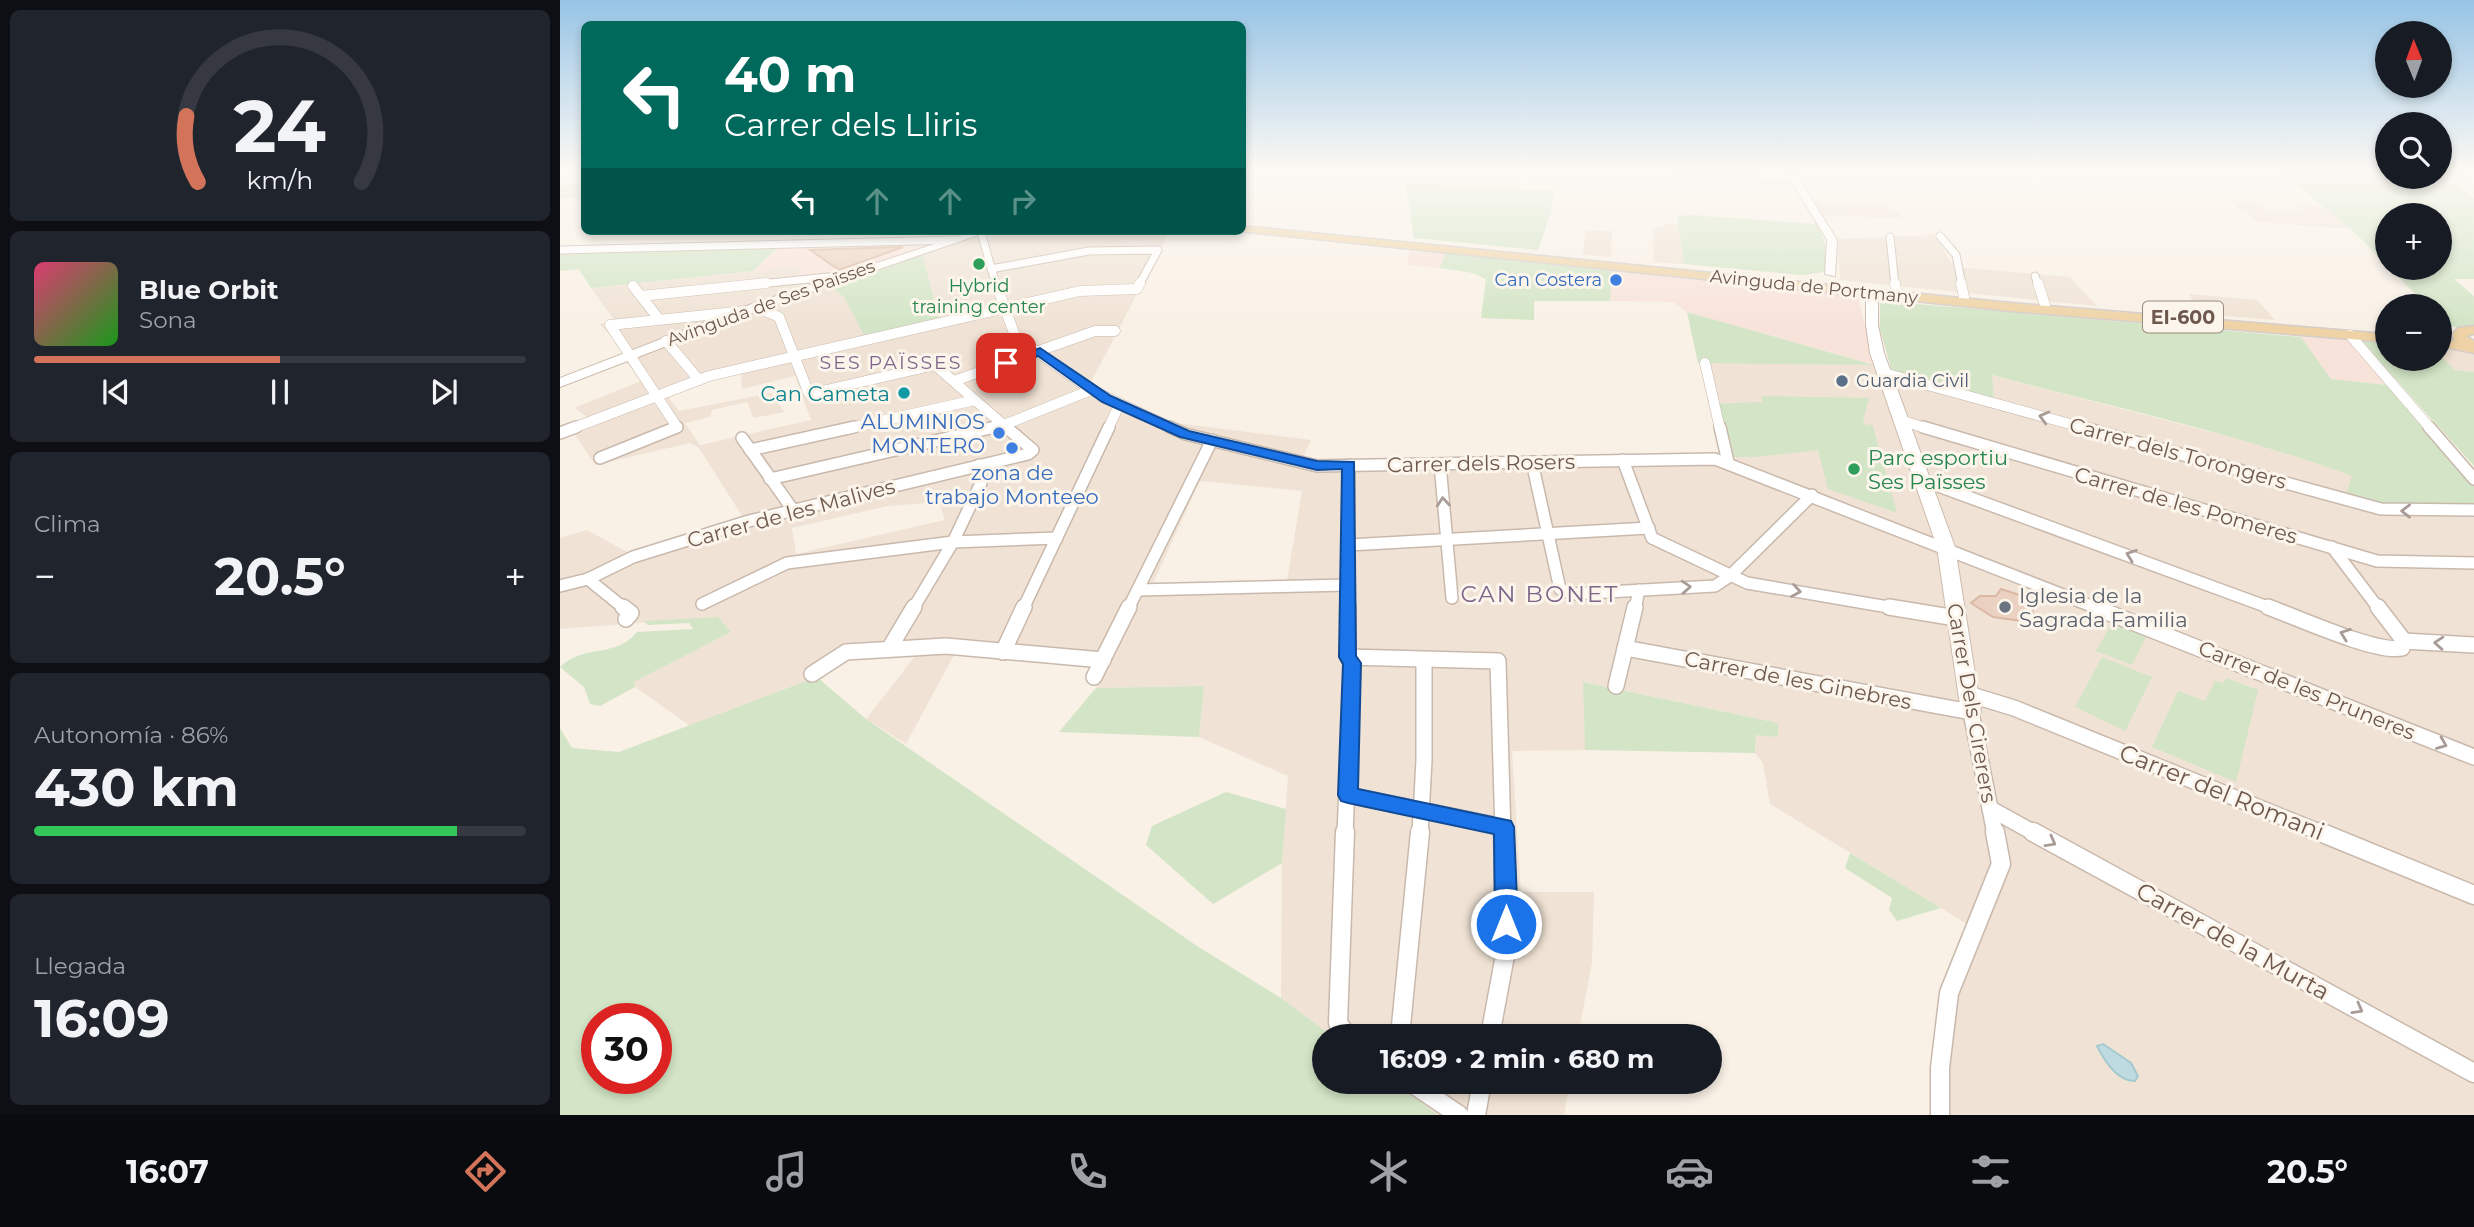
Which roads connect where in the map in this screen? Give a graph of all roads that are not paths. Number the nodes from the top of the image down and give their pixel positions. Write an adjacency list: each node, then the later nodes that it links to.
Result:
1 (1820, 221): 12 (street)
2 (1246, 227): 10 (main road, Avinguda de Portmany / EI-600)
3 (1246, 227): 18 (main road, Avinguda de Portmany / EI-600)
4 (972, 235): 8 (street, Avinguda de Ses Païsses)
5 (984, 235): 11 (street, Carrer dels Rosers)
6 (1940, 236): 20 (street)
7 (1890, 237): 17 (street)
8 (925, 244): 9 (street); 13 (street, Avinguda de Ses Païsses)
9 (560, 250)
10 (1680, 268): 12 (main road); 15 (main road, Avinguda de Portmany / EI-600)
11 (992, 269): 22 (street, Carrer dels Rosers); 22 (street)
12 (1831, 274): 15 (main road)
13 (848, 275): 19 (street); 23 (street, Avinguda de Ses Païsses)
14 (2035, 276): 21 (street)
15 (1848, 285): 17 (main road, Avinguda de Portmany / EI-600)
16 (633, 286): 19 (street)
17 (1896, 290): 20 (main road, Avinguda de Portmany / EI-600)
18 (1872, 293): 28 (main road, Avinguda de Portmany / EI-600); 37 (street, Carrer Dels Cirerers)
19 (641, 296): 24 (street)
20 (1964, 297): 21 (main road, Avinguda de Portmany / EI-600)
21 (2045, 305): 26 (main road, Avinguda de Portmany / EI-600)
22 (1004, 307): 33 (street, Carrer dels Rosers); 35 (street)
23 (750, 309): 24 (street); 30 (street, Avinguda de Ses Païsses); 35 (street)
24 (659, 319): 34 (street)
25 (1115, 331): 33 (street)
26 (2375, 331)
27 (2469, 331): 32 (main road)
28 (2350, 335): 29 (main road, Avinguda de Portmany / EI-600); 59 (street)
29 (2375, 337)
30 (666, 341): 34 (street, Avinguda de Ses Païsses); 38 (street)
31 (2452, 344): 32 (main road)
32 (2474, 348)
33 (1040, 352): 39 (street); 41 (street, Carrer dels Rosers)
34 (629, 356): 40 (street, Avinguda de Ses Païsses); 42 (street)
35 (795, 358): 38 (street); 39 (street)
36 (1705, 363): 54 (street)
37 (1884, 373): 45 (street, Carrer Dels Cirerers); 63 (street, Carrer dels Torongers, one-way to 37)
38 (698, 380): 42 (street)
39 (954, 381): 43 (street)
40 (560, 383)
41 (1091, 390): 44 (street, Carrer dels Rosers); 46 (street)
42 (656, 395): 47 (street); 51 (street)
43 (975, 400): 46 (street); 50 (street)
44 (1119, 405): 49 (street, Carrer dels Rosers); 66 (street)
45 (1903, 421): 60 (street, Carrer Dels Cirerers); 71 (street, Carrer de les Pomeres)
46 (1004, 425): 56 (street, Carrer de les Malives); 58 (street)
47 (560, 433)
48 (742, 438): 50 (street)
49 (1212, 440): 57 (street, Carrer dels Rosers); 77 (street)
50 (751, 450): 58 (street)
51 (600, 458)
52 (1623, 460): 53 (street, Carrer dels Rosers); 54 (street, Carrer dels Rosers); 64 (street)
53 (1532, 462): 55 (street, Carrer dels Rosers); 65 (street)
54 (1728, 462): 61 (street, Carrer dels Rosers)
55 (1440, 464): 57 (street, Carrer dels Rosers); 67 (street, one-way to 55)
56 (979, 465): 62 (street, Carrer de les Malives); 68 (street)
57 (1349, 465): 69 (street)
58 (771, 478): 62 (street)
59 (2474, 479)
60 (1922, 480): 70 (street, Carrer Dels Cirerers); 83 (street, one-way to 60)
61 (1812, 495): 70 (street, Carrer dels Rosers); 73 (street)
62 (793, 510): 74 (street, Carrer de les Malives)
63 (2474, 510)
64 (1648, 528): 65 (street); 73 (street)
65 (1548, 534): 67 (street); 78 (street)
66 (1057, 538): 68 (street); 87 (street)
67 (1447, 540): 69 (street); 79 (street)
68 (953, 542): 80 (street); 86 (street)
69 (1349, 545): 75 (street)
70 (1946, 547): 81 (street, Carrer Dels Cirerers); 96 (street, Carrer de les Pruneres, one-way to 96)
71 (2332, 547): 72 (street, Carrer de les Pomeres); 83 (street)
72 (2474, 563)
73 (1730, 576): 78 (street, one-way to 73); 81 (street, one-way to 81)
74 (588, 579): 76 (street, Carrer de les Malives); 82 (street)
75 (1348, 585): 77 (street); 88 (street)
76 (560, 586)
77 (1138, 590): 89 (street)
78 (1639, 590): 85 (street)
79 (1452, 598)
80 (702, 604)
81 (1956, 618): 95 (street, Carrer Dels Cirerers)
82 (626, 619)
83 (2404, 641): 84 (street, one-way to 83)
84 (2474, 645)
85 (1625, 648): 94 (street); 95 (street, Carrer de les Ginebres)
86 (889, 649): 87 (street); 92 (street)
87 (1003, 652): 89 (street)
88 (1348, 657): 90 (street); 97 (street)
89 (1103, 660): 93 (street)
90 (1424, 660): 91 (street); 99 (street)
91 (1498, 661): 100 (street)
92 (812, 674)
93 (1094, 677)
94 (1616, 686)
95 (1969, 703): 98 (street, Carrer Dels Cirerers); 101 (street, Carrer del Romani)
96 (2474, 757)
97 (1348, 795): 99 (street); 102 (street)
98 (1991, 809): 105 (street, Carrer de la Murta, one-way to 105); 110 (street, Carrer Dels Cirerers)
99 (1421, 810): 100 (street); 103 (street)
100 (1504, 827): 104 (street)
101 (2474, 895)
102 (1342, 1024)
103 (1401, 1024)
104 (1492, 1024)
105 (2474, 1073)
106 (1428, 1094): 108 (street)
107 (1480, 1094): 109 (street)
108 (1459, 1115)
109 (1476, 1115)
110 (1940, 1115)

